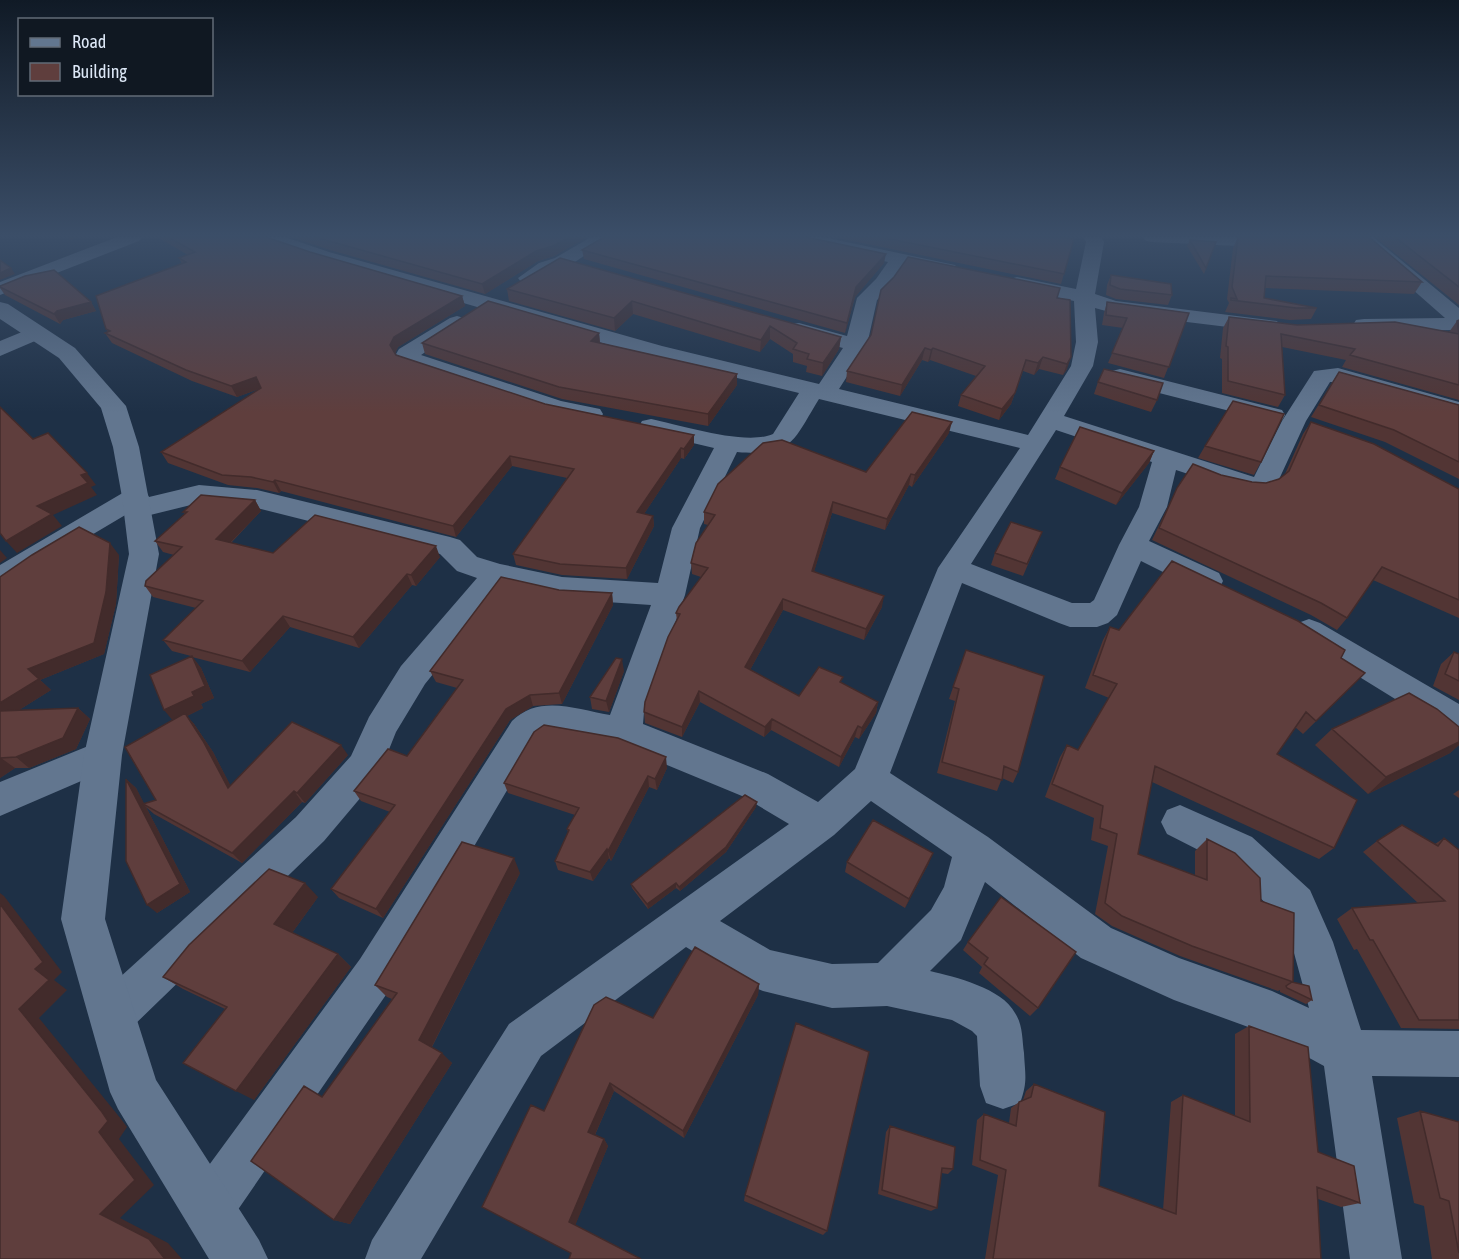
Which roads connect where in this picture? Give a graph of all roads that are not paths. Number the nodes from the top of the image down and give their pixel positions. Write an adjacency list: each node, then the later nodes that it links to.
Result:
1 (460, 296): 7 (street)
2 (499, 296): 7 (street)
3 (869, 296): 14 (street)
4 (1078, 296): 6 (street)
5 (1429, 296): 10 (street)
6 (1084, 297): 12 (street); 16 (street)
7 (485, 304): 17 (street); 21 (street)
8 (0, 309): 13 (street)
9 (778, 322): 14 (street)
10 (1459, 322): 11 (street)
11 (1342, 326)
12 (1290, 328)
13 (34, 333): 15 (street); 23 (street)
14 (856, 345): 17 (street)
15 (0, 349)
16 (1082, 366): 19 (street); 20 (street)
17 (819, 392): 20 (street); 21 (street)
18 (1459, 410): 19 (street)
19 (1303, 424): 22 (street)
20 (1042, 431): 22 (street); 25 (street)
21 (729, 442): 29 (street)
22 (1166, 458): 24 (street)
23 (137, 503): 26 (street); 27 (street); 33 (street)
24 (1133, 545): 25 (street); 28 (street)
25 (953, 567): 34 (street)
26 (497, 574): 29 (street); 41 (street)
27 (0, 579)
28 (1229, 591)
29 (670, 595): 32 (street)
30 (1279, 615): 31 (street)
31 (1459, 721)
32 (625, 732): 37 (street); 45 (street)
33 (104, 755): 35 (street); 41 (street)
34 (869, 779): 37 (street); 38 (street)
35 (0, 799)
36 (1180, 822): 42 (street)
37 (821, 823): 39 (street)
38 (974, 850): 40 (street); 42 (street)
39 (684, 922): 40 (street); 47 (street)
40 (887, 984): 44 (street)
41 (113, 1014): 45 (street)
42 (1345, 1053): 43 (street); 48 (street)
43 (1459, 1054)
44 (1003, 1086)
45 (208, 1209): 46 (street)
46 (240, 1259)
47 (392, 1259)
48 (1377, 1259)

